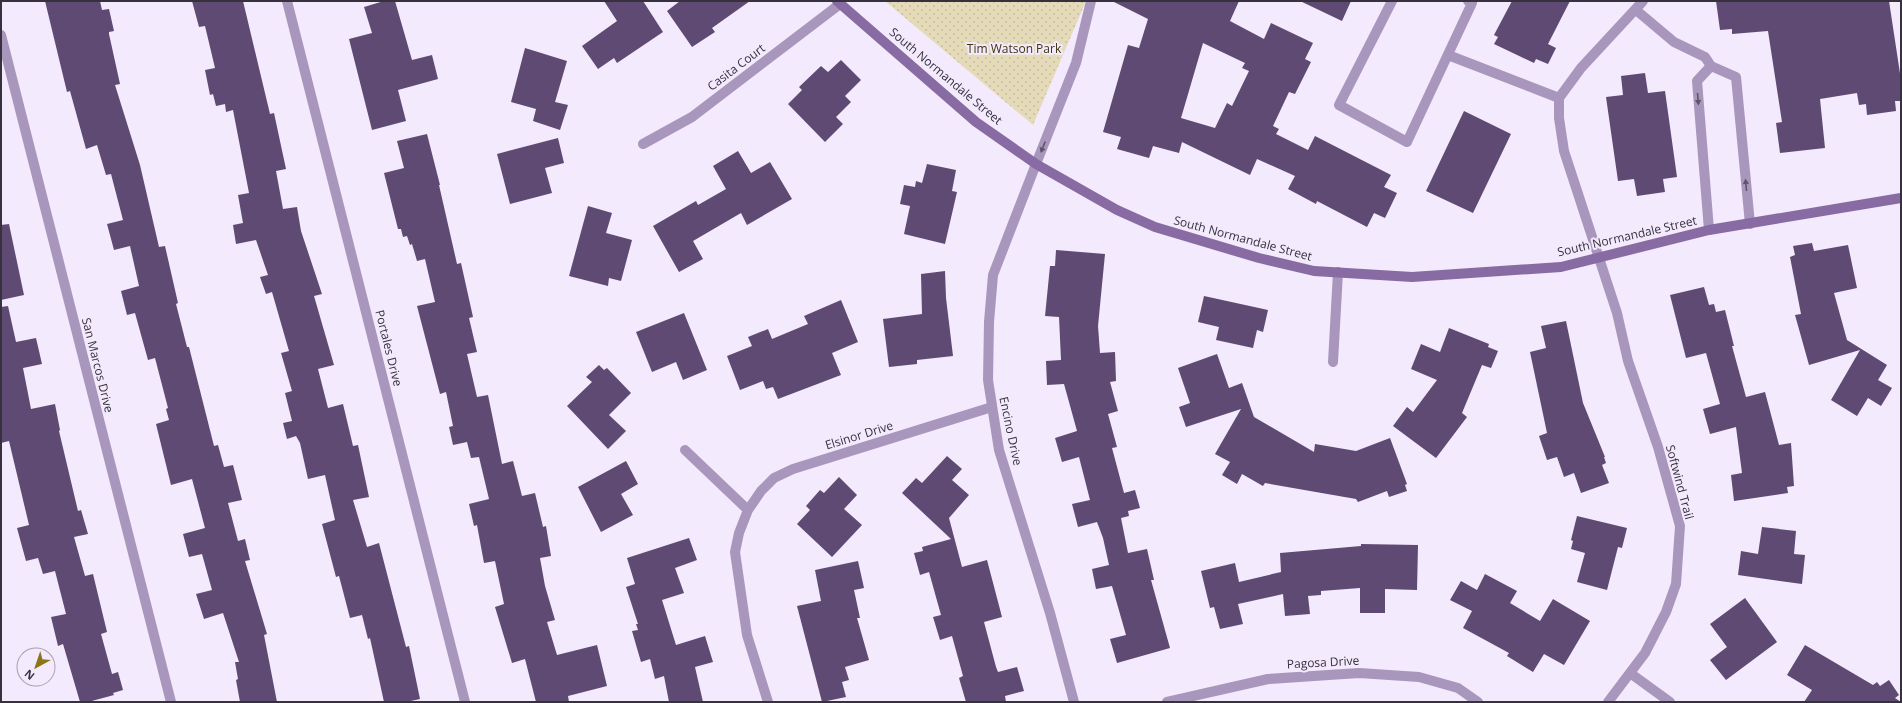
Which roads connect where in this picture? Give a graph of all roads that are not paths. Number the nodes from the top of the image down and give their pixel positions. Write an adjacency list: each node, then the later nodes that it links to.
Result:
1 (287, 1): 25 (street, Portales Drive)
2 (1091, 1): 13 (street, Encino Drive, one-way to 13)
3 (1392, 1): 9 (street)
4 (1468, 1): 9 (street)
5 (1643, 1): 7 (street)
6 (838, 2): 12 (street, Casita Court); 13 (street, South Normandale Street)
7 (1636, 10): 10 (street); 11 (street)
8 (1, 35): 24 (street, San Marcos Drive)
9 (1448, 55): 11 (street)
10 (1712, 66): 15 (street, one-way to 10); 16 (street, one-way to 16)
11 (1559, 98): 17 (street, Softwind Trail)
12 (643, 144)
13 (1036, 164): 18 (street, South Normandale Street); 20 (street, Encino Drive)
14 (1901, 198): 15 (street, South Normandale Street)
15 (1750, 224): 16 (street, South Normandale Street)
16 (1709, 230): 17 (street, South Normandale Street)
17 (1599, 258): 18 (street, South Normandale Street); 23 (street, Softwind Trail)
18 (1338, 272): 19 (street)
19 (1333, 362)
20 (992, 408): 22 (street, Elsinor Drive); 27 (street, Encino Drive)
21 (685, 450): 22 (street)
22 (748, 510): 26 (street, Elsinor Drive)
23 (1630, 674): 30 (street, Softwind Trail); 31 (street)
24 (171, 702)
25 (465, 702)
26 (768, 702)
27 (1074, 702)
28 (1167, 702): 29 (street, Pagosa Drive)
29 (1478, 702)
30 (1608, 702)
31 (1670, 702)

